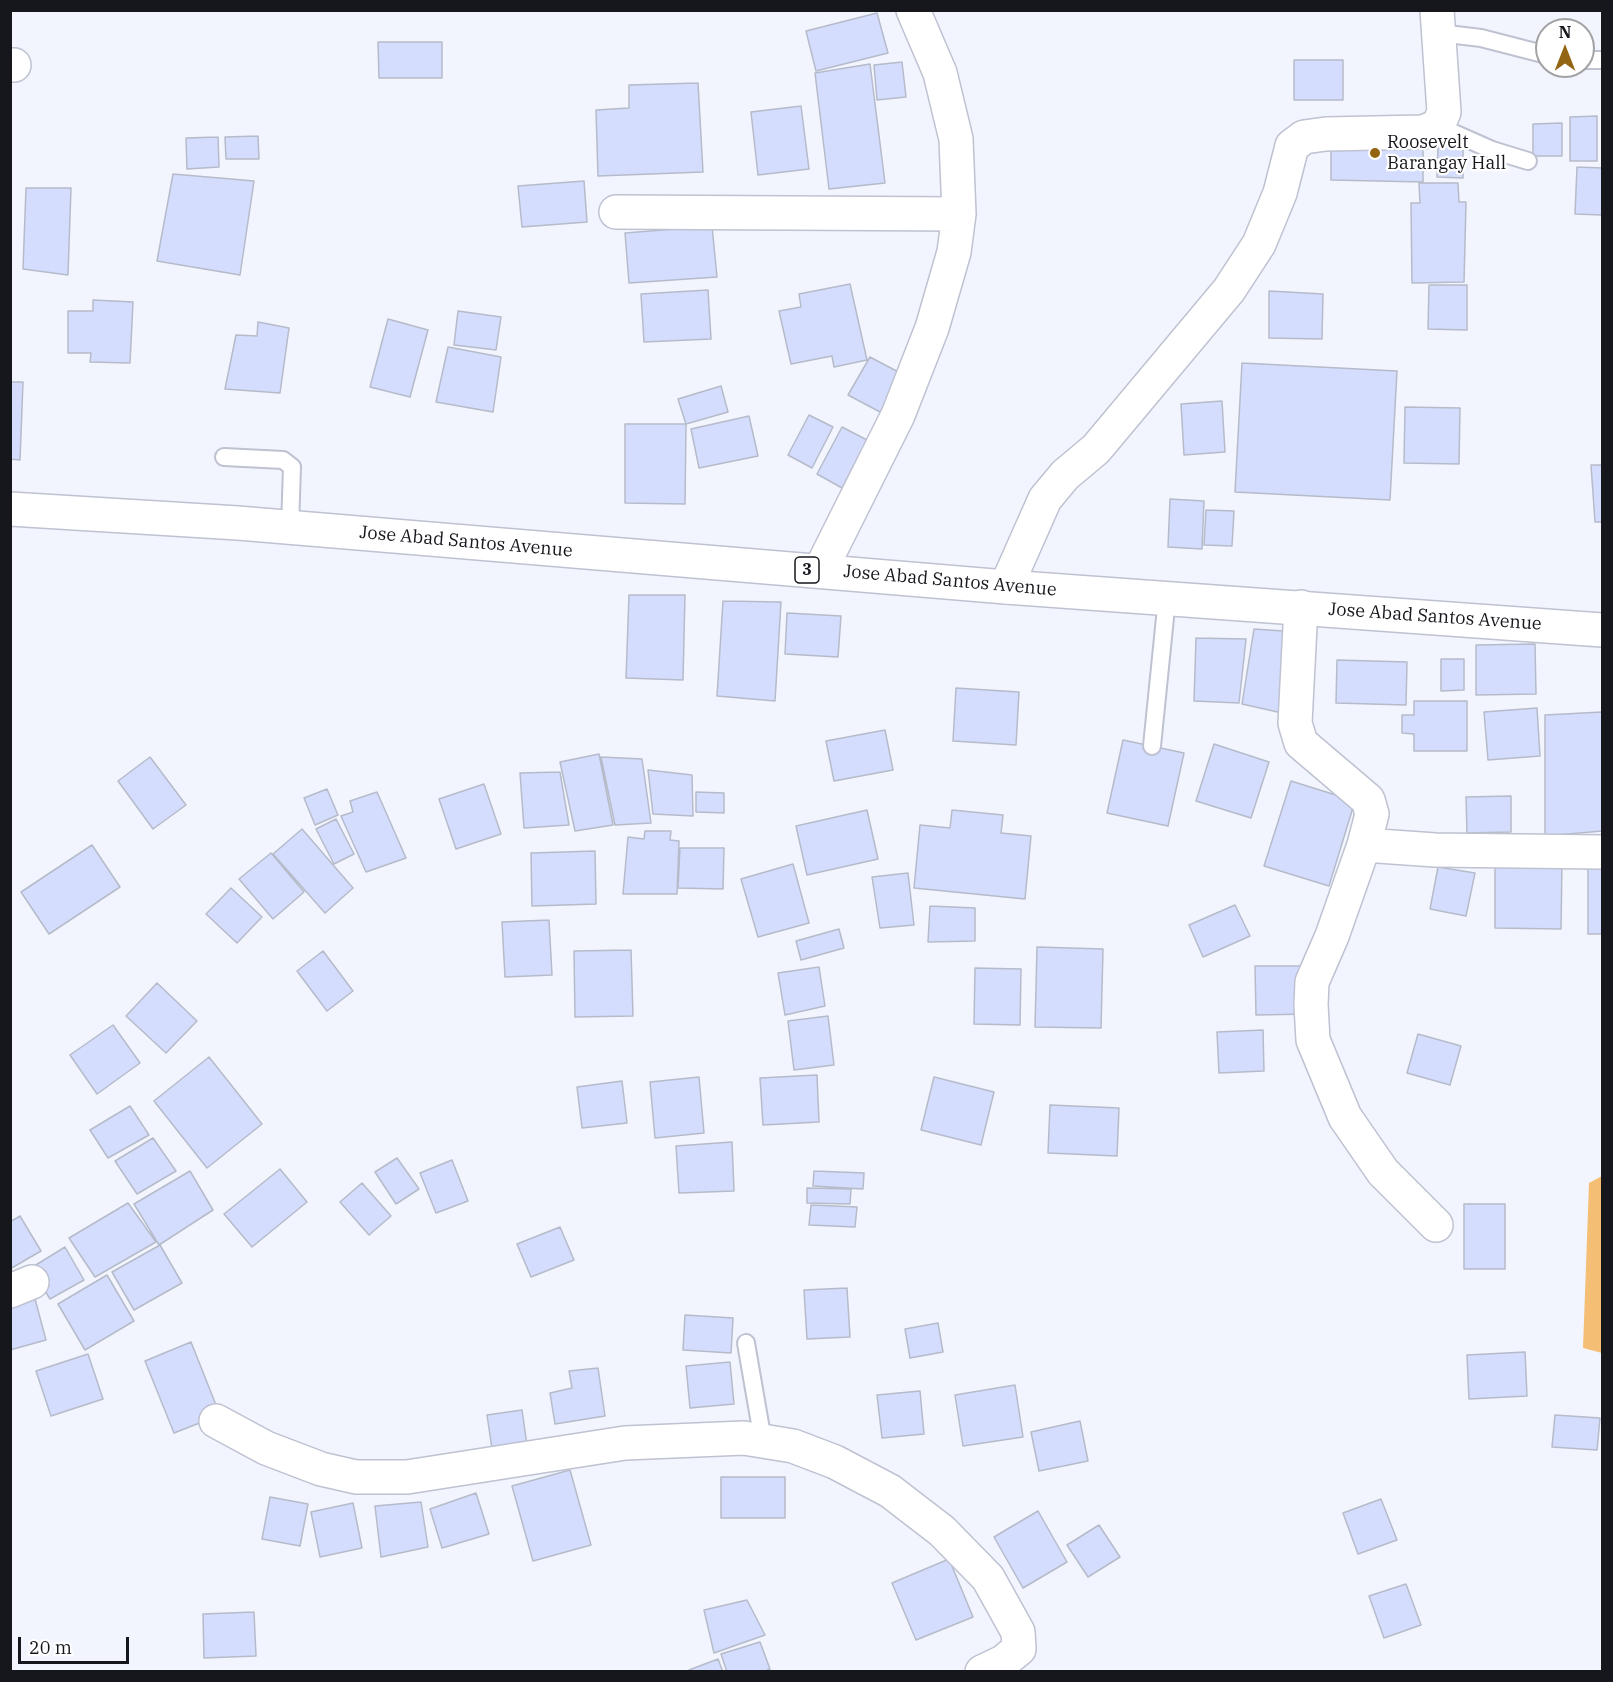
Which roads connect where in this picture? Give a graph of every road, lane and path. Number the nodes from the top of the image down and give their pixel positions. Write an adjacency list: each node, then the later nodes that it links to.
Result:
1 (913, 10): 7 (main road)
2 (1438, 22): 3 (lane); 4 (main road)
3 (1535, 52)
4 (1438, 126): 5 (lane); 12 (main road)
5 (1528, 161)
6 (616, 212): 7 (main road)
7 (959, 214): 11 (main road)
8 (224, 457): 10 (lane)
9 (10, 509): 10 (main road, Jose Abad Santos Avenue / 3)
10 (290, 528): 11 (main road, Jose Abad Santos Avenue / 3)
11 (820, 571): 12 (main road, Jose Abad Santos Avenue / 3)
12 (1006, 587): 13 (main road, Jose Abad Santos Avenue / 3)
13 (1167, 598): 14 (main road, Jose Abad Santos Avenue / 3); 16 (lane)
14 (1301, 607): 15 (main road, Jose Abad Santos Avenue / 3); 17 (main road)
15 (1602, 630)
16 (1152, 746)
17 (1364, 845): 18 (main road); 19 (main road)
18 (1602, 852)
19 (1436, 1225)
20 (746, 1343): 22 (lane)
21 (216, 1421): 22 (main road)
22 (763, 1441): 23 (main road)
23 (982, 1671)

